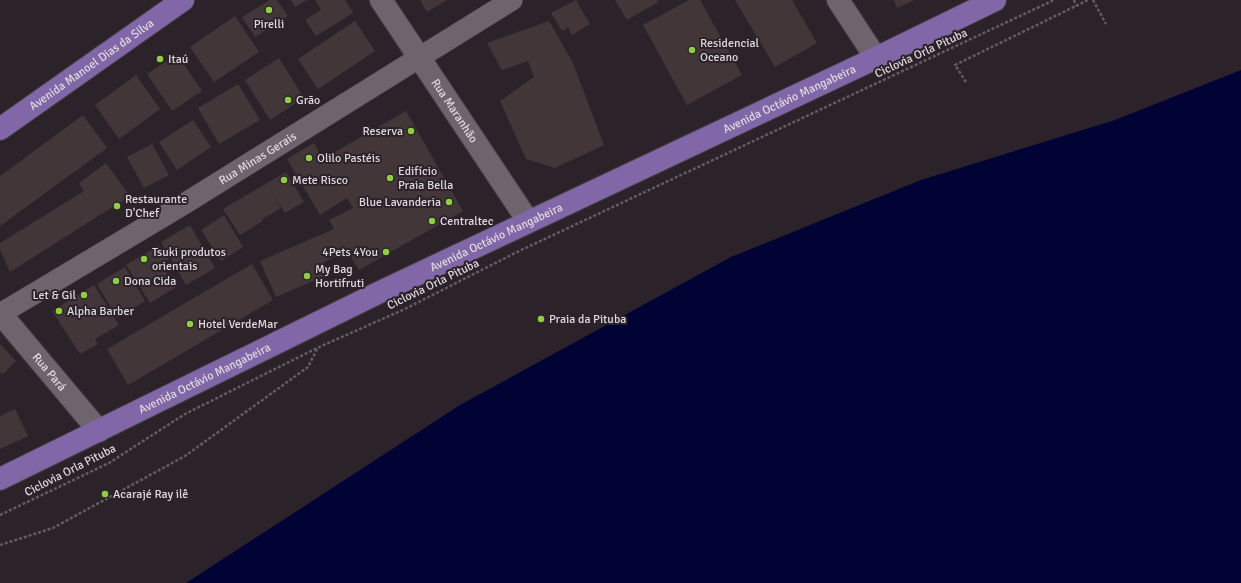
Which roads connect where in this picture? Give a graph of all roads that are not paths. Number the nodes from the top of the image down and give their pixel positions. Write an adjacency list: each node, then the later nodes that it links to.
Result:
1 (183, 0): 8 (main road, Avenida Manoel Dias da Silva)
2 (381, 0): 6 (street, Rua Maranhão)
3 (512, 0): 6 (street, Rua Minas Gerais)
4 (838, 0): 7 (street)
5 (995, 0): 7 (main road, Avenida Octávio Mangabeira)
6 (420, 57): 9 (street, Rua Maranhão); 10 (street, Rua Minas Gerais)
7 (876, 58): 9 (main road, Avenida Octávio Mangabeira)
8 (0, 129)
9 (528, 221): 11 (main road, Avenida Octávio Mangabeira)
10 (0, 313): 11 (street, Rua Pará)
11 (100, 431): 12 (main road, Avenida Octávio Mangabeira)
12 (0, 479)

